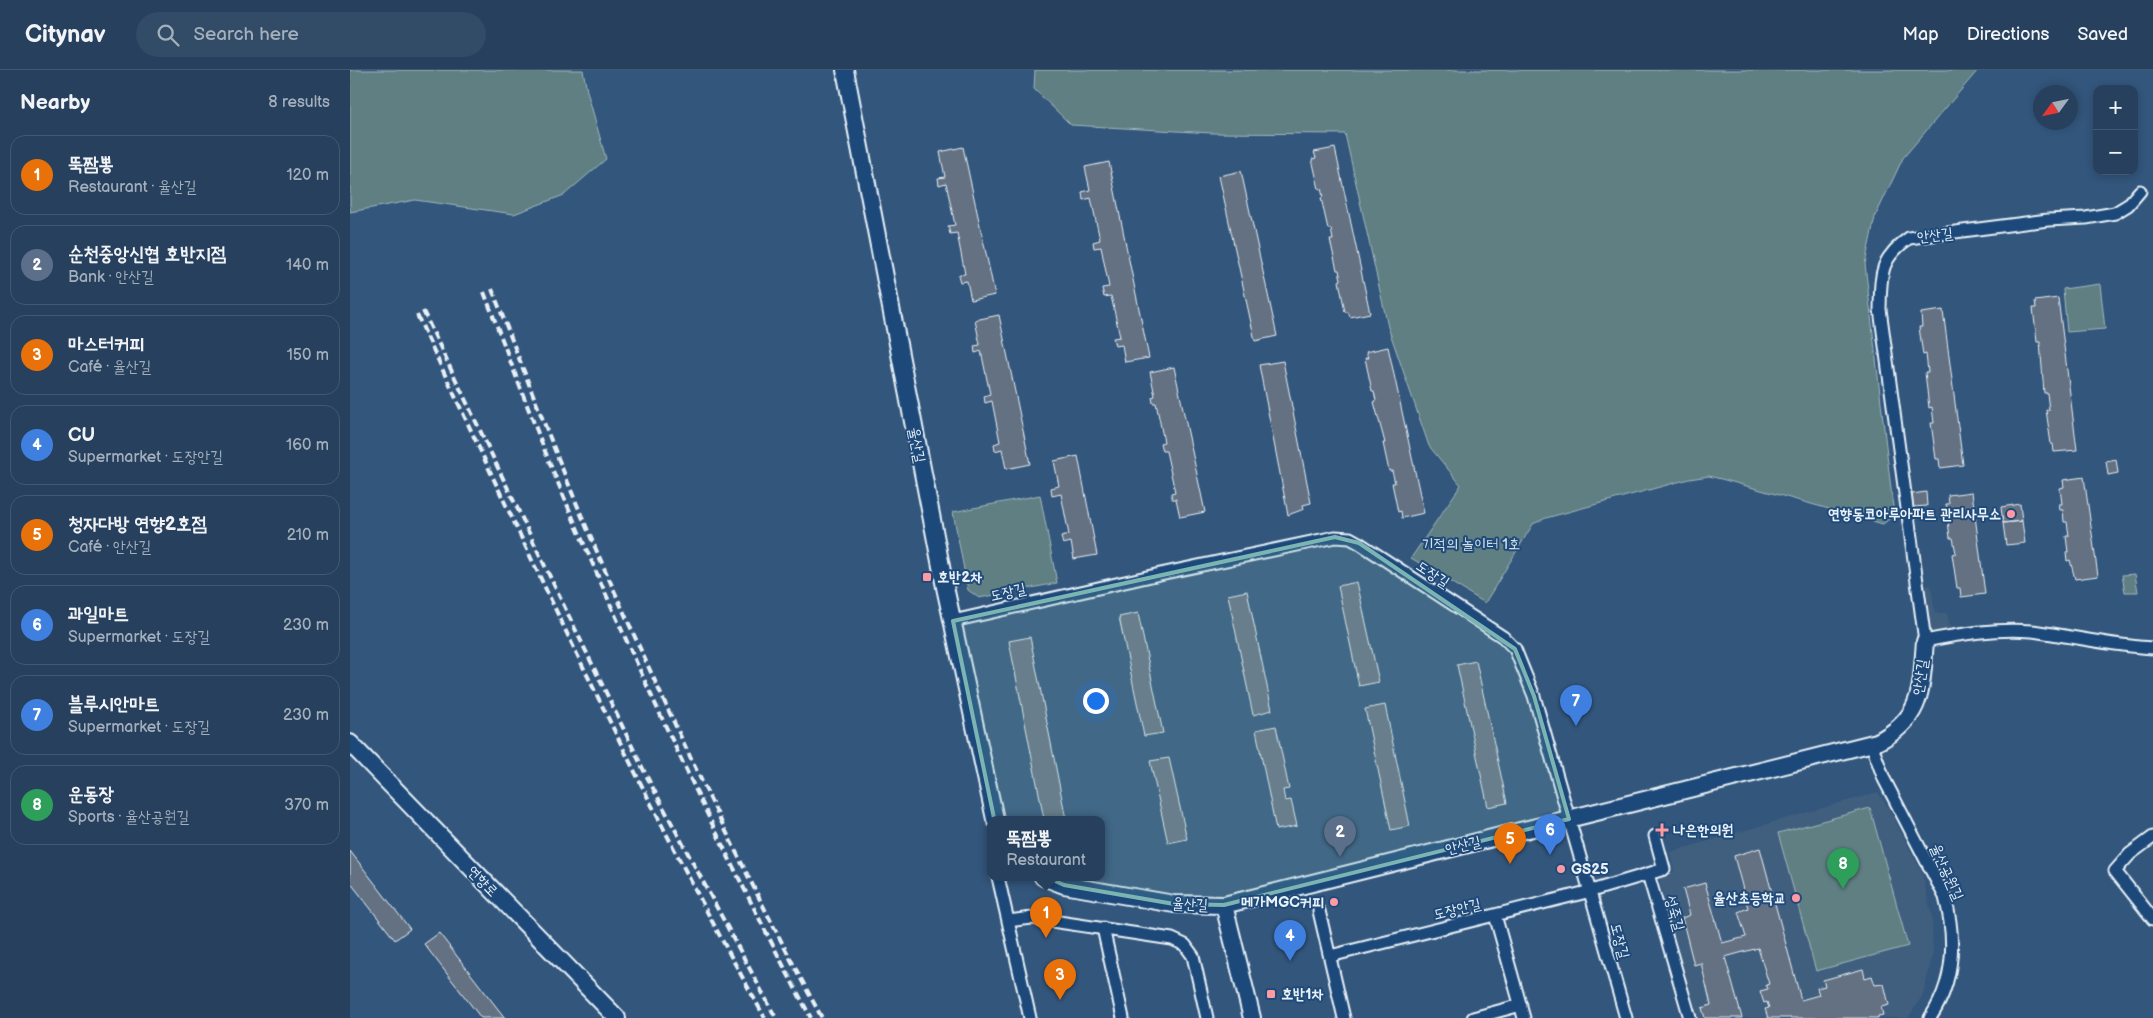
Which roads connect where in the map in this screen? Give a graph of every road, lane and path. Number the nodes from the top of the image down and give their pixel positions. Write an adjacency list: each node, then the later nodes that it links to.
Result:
1 (845, 70): 3 (street, 율산길)
2 (2140, 190): 4 (street, 안산길)
3 (953, 621): 8 (street, 율산길); 9 (street, 도장길)
4 (1925, 641): 5 (street); 7 (street, 안산길)
5 (2153, 648)
6 (350, 743): 24 (street, 연향로)
7 (1871, 743): 9 (street, 안산길); 34 (street, 율산공원길)
8 (993, 816)
9 (1569, 819): 15 (street, 도장길); 16 (street, 안산길)
10 (1655, 836): 12 (street)
11 (2153, 837): 19 (street)
12 (1648, 874): 15 (street); 33 (street, 성죽길)
13 (999, 881): 20 (street)
14 (1054, 881): 16 (street, 율산길)
15 (1590, 891): 18 (street, 도장안길); 32 (street, 도장길)
16 (1224, 905): 28 (street, 율산길)
17 (1319, 911): 22 (street)
18 (1495, 915): 22 (street, 도장안길); 23 (street)
19 (2153, 919)
20 (1008, 920): 21 (street); 25 (street)
21 (1103, 928): 26 (street); 27 (street)
22 (1330, 956): 29 (street)
23 (1521, 1005): 30 (street); 31 (street)
24 (617, 1018)
25 (1030, 1018)
26 (1123, 1018)
27 (1207, 1018)
28 (1252, 1018)
29 (1344, 1018)
30 (1473, 1018)
31 (1524, 1018)
32 (1626, 1018)
33 (1690, 1018)
34 (1930, 1018)

